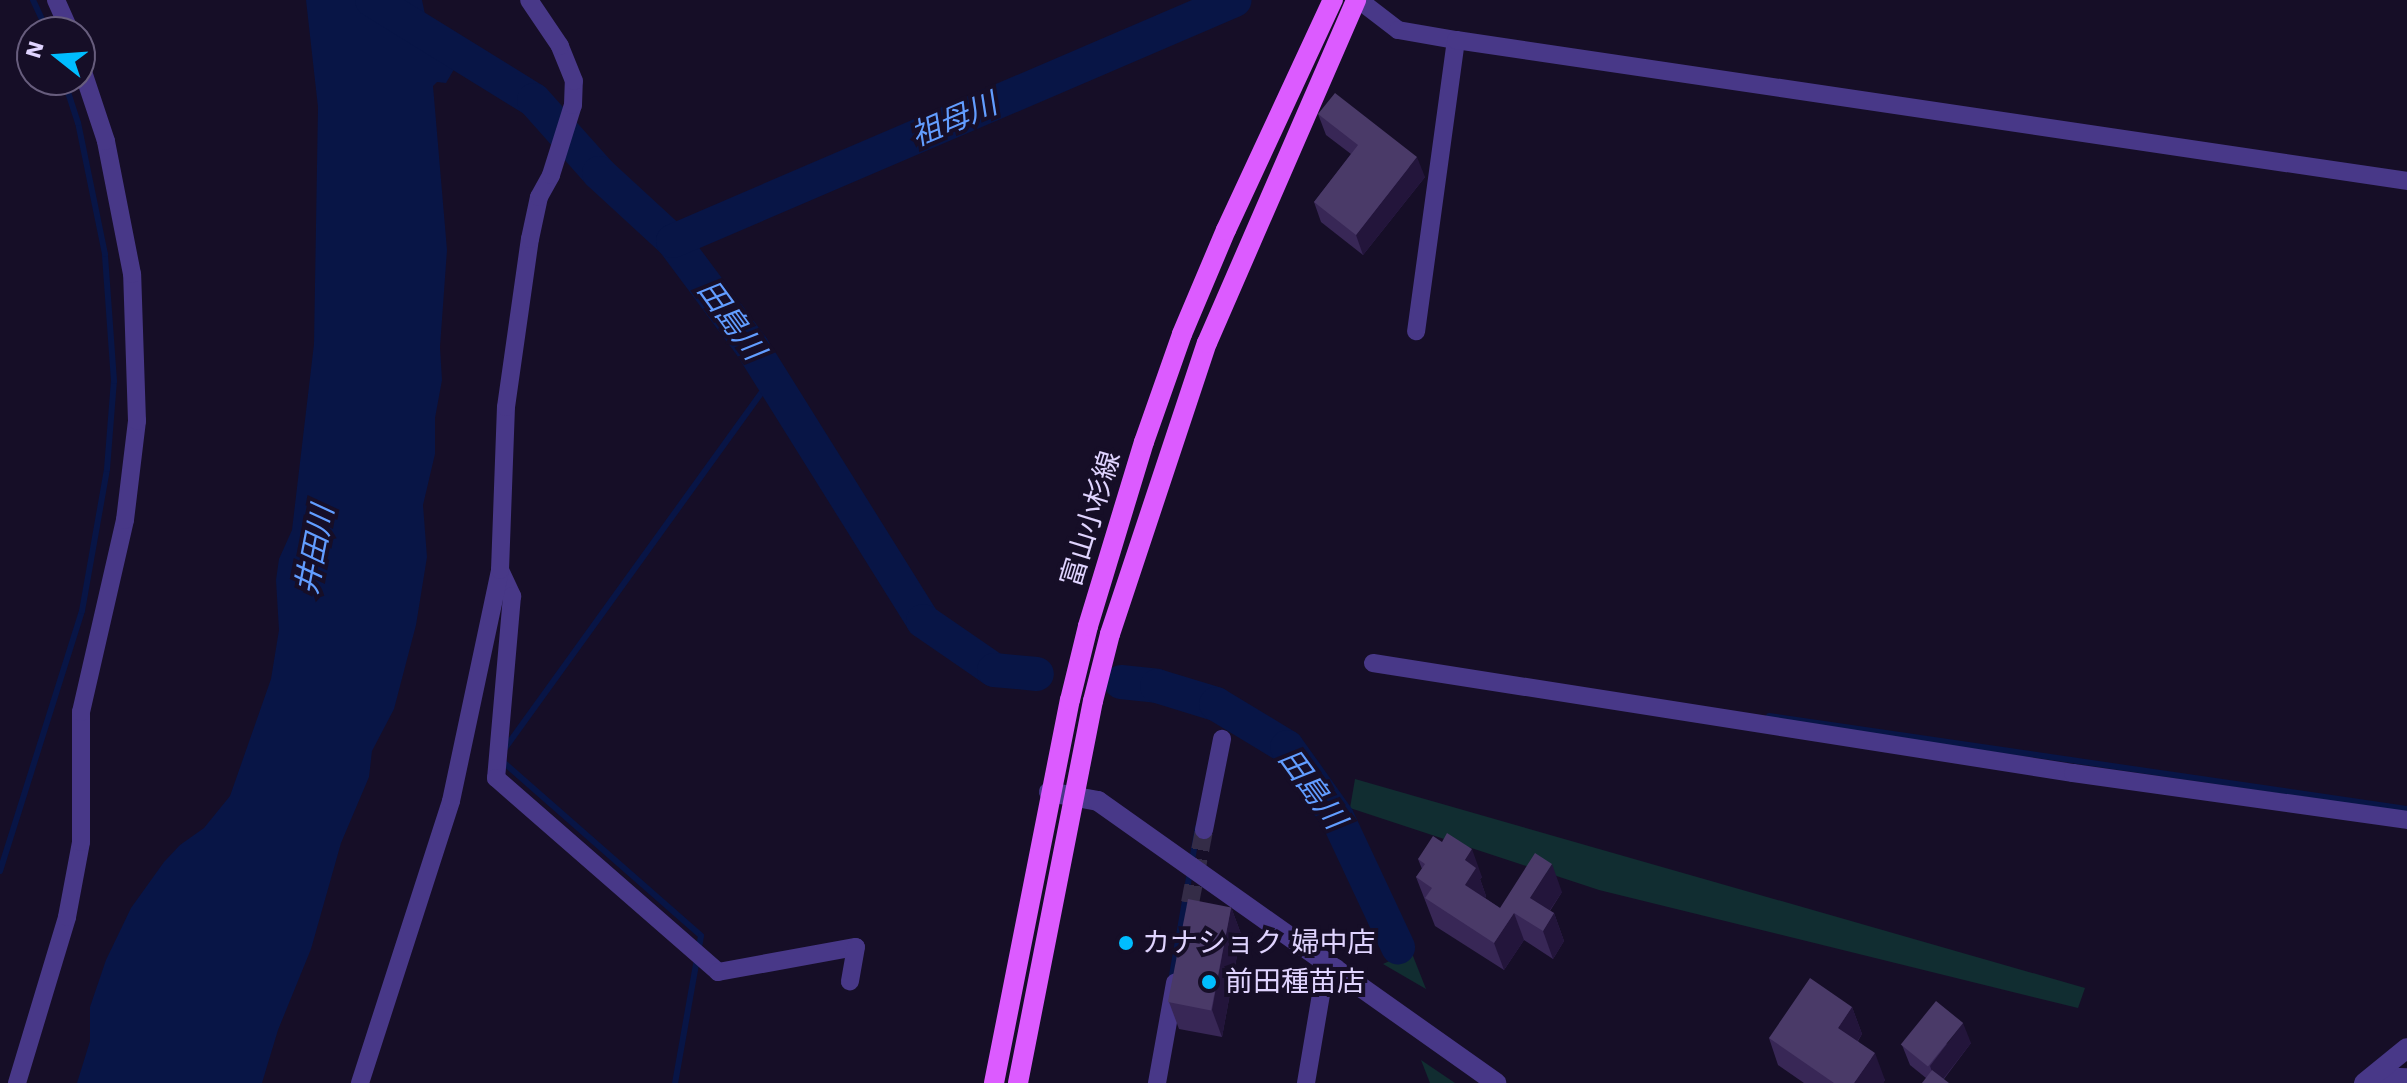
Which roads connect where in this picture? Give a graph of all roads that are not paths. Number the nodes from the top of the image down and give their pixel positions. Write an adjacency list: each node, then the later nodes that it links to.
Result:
1 (529, 0): 8 (street)
2 (1333, 0): 11 (main road, 富山小杉線)
3 (1358, 0): 4 (street); 12 (main road, 富山小杉線)
4 (1456, 40): 6 (street); 7 (street)
5 (91, 96): 21 (street)
6 (2407, 181)
7 (1416, 331)
8 (500, 570): 17 (street); 22 (street)
9 (1373, 663): 13 (street)
10 (1222, 739): 14 (street)
11 (1049, 792): 12 (street); 23 (main road, 富山小杉線)
12 (1075, 796): 16 (street); 24 (main road, 富山小杉線)
13 (2407, 820)
14 (1204, 830)
15 (1179, 963): 25 (street)
16 (1336, 968): 26 (street); 27 (street)
17 (850, 981)
18 (2407, 1048): 20 (street)
19 (2407, 1077): 20 (street)
20 (2369, 1079)
21 (17, 1083)
22 (360, 1083)
23 (994, 1083)
24 (1018, 1083)
25 (1157, 1083)
26 (1306, 1083)
27 (1496, 1083)

